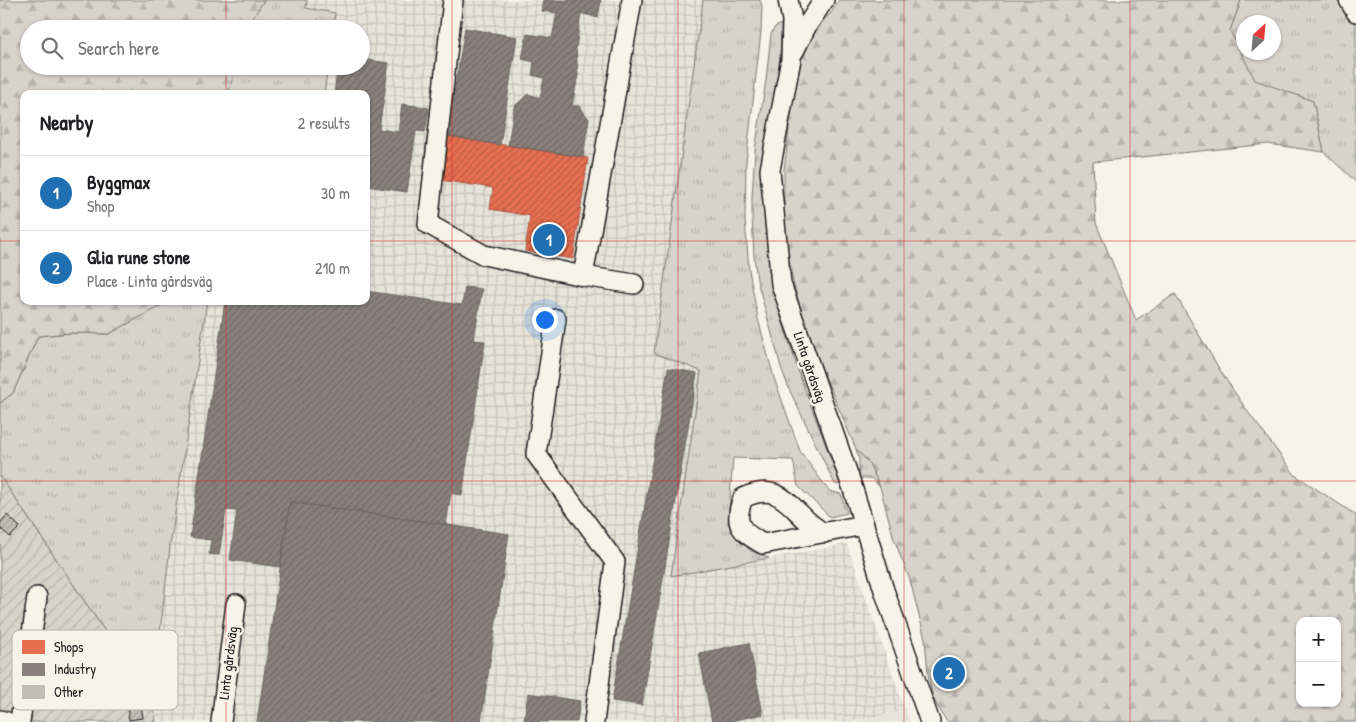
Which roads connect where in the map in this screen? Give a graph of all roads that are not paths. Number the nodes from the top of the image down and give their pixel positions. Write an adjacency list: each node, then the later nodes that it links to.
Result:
1 (453, 0): 8 (street)
2 (632, 0): 8 (street)
3 (824, 0): 7 (street)
4 (1349, 0): 6 (street)
5 (790, 2): 7 (street, Linta gårdsväg)
6 (1356, 12)
7 (791, 58): 11 (street, Linta gårdsväg)
8 (583, 276): 9 (street)
9 (634, 284)
10 (556, 319): 19 (street)
11 (864, 525): 12 (street); 20 (street, Linta gårdsväg)
12 (824, 533)
13 (38, 597): 15 (street)
14 (236, 604): 18 (street, Linta gårdsväg)
15 (33, 630)
16 (0, 720): 17 (street)
17 (7, 722)
18 (221, 722)
19 (594, 722)
20 (930, 722)

